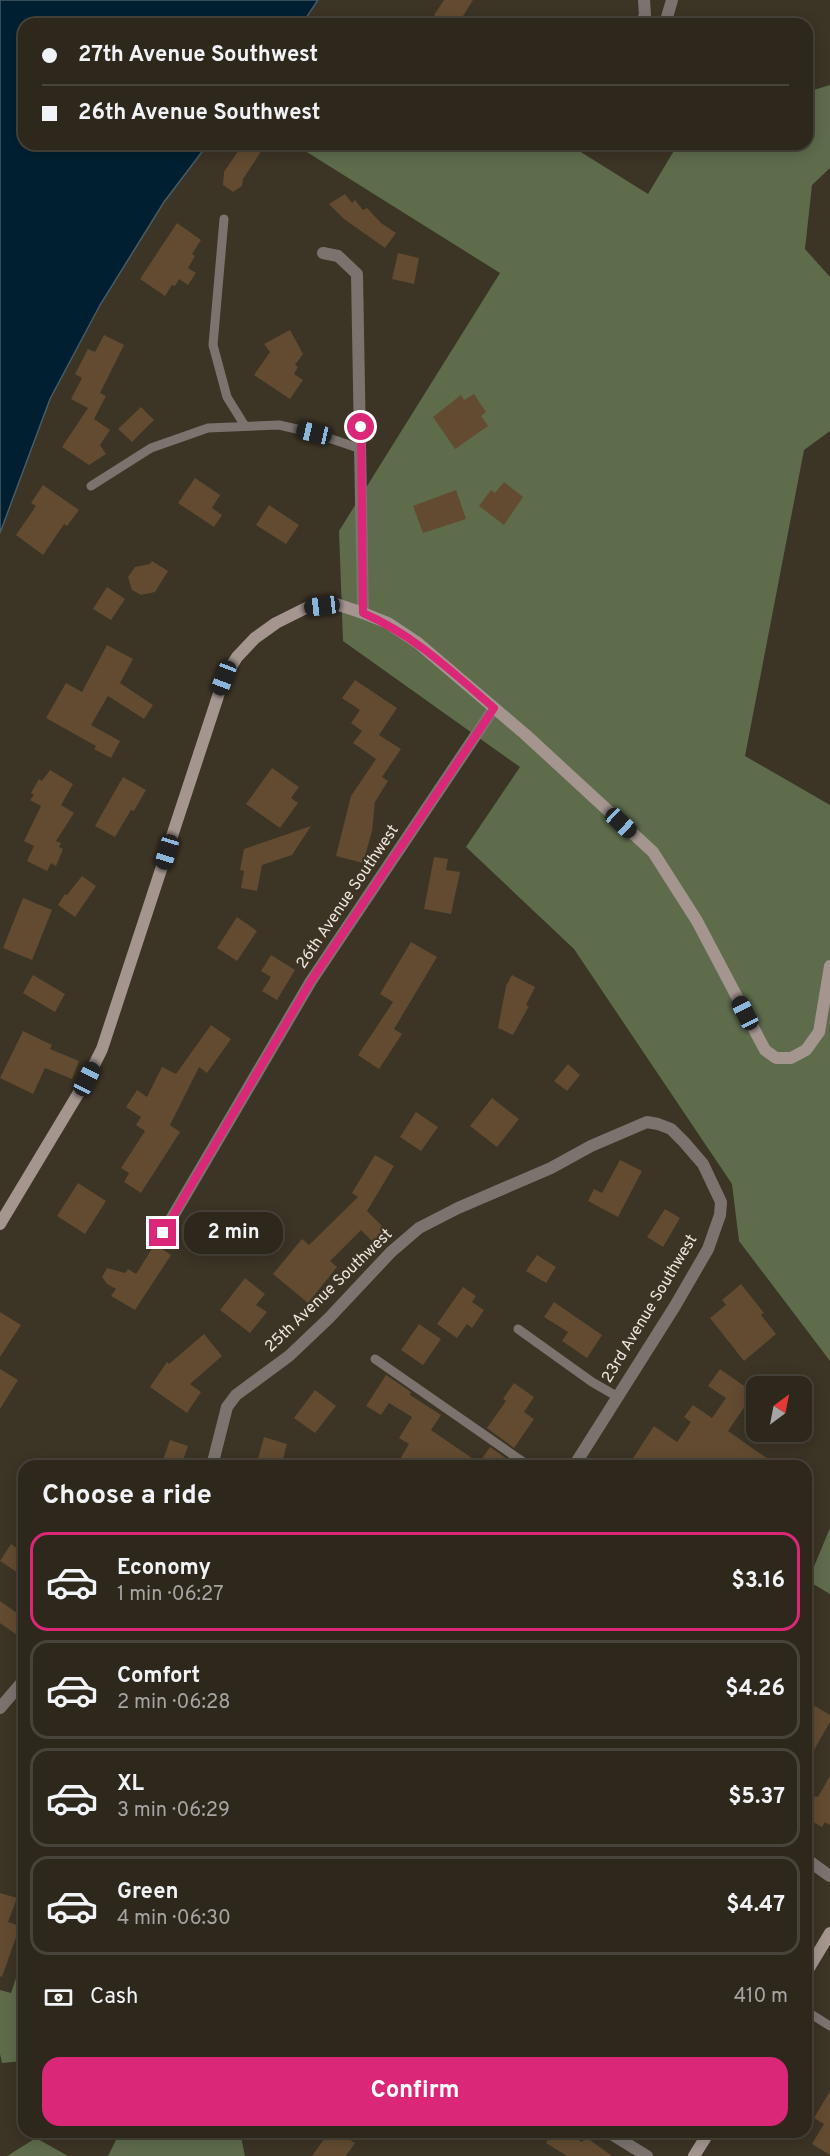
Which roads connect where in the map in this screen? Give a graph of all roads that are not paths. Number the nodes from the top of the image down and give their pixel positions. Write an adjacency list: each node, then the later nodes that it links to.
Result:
1 (644, 0): 3 (street)
2 (672, 0): 4 (street)
3 (644, 18)
4 (667, 18)
5 (224, 219): 7 (lane)
6 (323, 253): 8 (street)
7 (245, 426): 8 (lane); 9 (lane)
8 (361, 449): 10 (street)
9 (91, 486)
10 (363, 613): 11 (street); 14 (street)
11 (494, 708): 12 (street); 15 (street, 26th Avenue Southwest)
12 (830, 966)
13 (646, 1122): 18 (street, 23rd Avenue Southwest); 19 (street, 25th Avenue Southwest)
14 (0, 1224)
15 (163, 1233)
16 (518, 1329): 18 (lane)
17 (375, 1359): 20 (lane)
18 (618, 1396): 21 (street, 23rd Avenue Southwest)
19 (214, 1460)
20 (520, 1460)
21 (578, 1460)
22 (18, 1687): 23 (street)
23 (0, 1708)
24 (812, 1863): 25 (street)
25 (830, 1876)
26 (830, 1933): 27 (street)
27 (812, 1964)
28 (812, 2015): 29 (lane)
29 (830, 2026)
30 (618, 2138): 32 (street)
31 (705, 2138): 33 (street)
32 (647, 2156)
33 (694, 2156)

